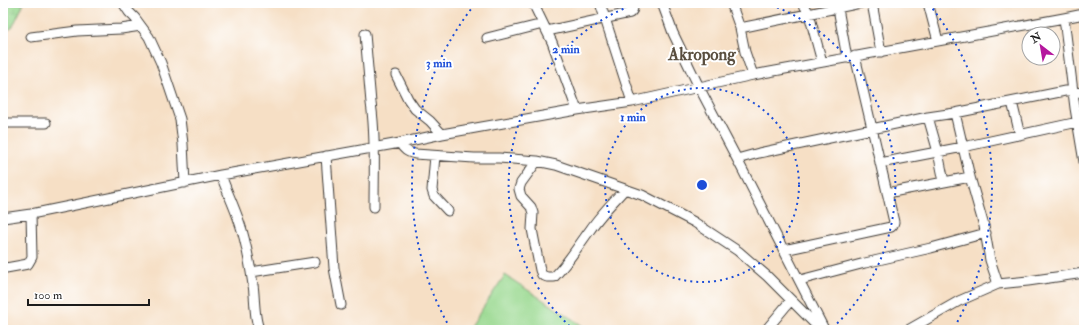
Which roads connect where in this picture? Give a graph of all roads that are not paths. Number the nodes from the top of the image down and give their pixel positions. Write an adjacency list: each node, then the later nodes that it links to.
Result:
1 (123, 3): 16 (street)
2 (533, 3): 17 (street)
3 (600, 3): 14 (street)
4 (632, 3): 14 (street)
5 (662, 3): 28 (street)
6 (732, 3): 18 (street)
7 (803, 3): 12 (street)
8 (861, 3): 11 (street)
9 (872, 3): 23 (street)
10 (928, 3): 22 (street)
11 (838, 6): 12 (street); 24 (street)
12 (809, 14): 18 (street); 25 (street)
13 (1084, 14): 15 (street)
14 (605, 18): 17 (street); 31 (street)
15 (1064, 18): 22 (street); 29 (street)
16 (141, 26): 20 (street); 56 (street)
17 (545, 28): 21 (street); 33 (street)
18 (740, 28): 27 (street)
19 (366, 34): 43 (street)
20 (31, 37)
21 (487, 38)
22 (938, 41): 23 (street)
23 (881, 52): 24 (street)
24 (851, 57): 25 (street); 39 (street)
25 (822, 62): 27 (street)
26 (396, 75): 40 (street)
27 (753, 75): 28 (street)
28 (699, 87): 31 (street); 49 (street)
29 (1073, 91): 30 (street); 32 (street); 36 (street)
30 (1084, 93)
31 (632, 102): 33 (street)
32 (1012, 102): 34 (street); 41 (street)
33 (577, 110): 40 (street)
34 (955, 113): 35 (street); 44 (street)
35 (928, 117): 39 (street); 45 (street)
36 (1078, 122): 41 (street); 46 (street)
37 (3, 123): 38 (street)
38 (46, 123)
39 (872, 128): 49 (street); 52 (street)
40 (442, 134): 42 (street)
41 (1020, 135): 44 (street)
42 (400, 143): 43 (street); 48 (street)
43 (374, 147): 47 (street); 59 (street)
44 (963, 147): 45 (street); 54 (street)
45 (938, 152): 52 (street); 55 (street)
46 (1083, 153): 51 (street)
47 (326, 156): 53 (street); 72 (street)
48 (435, 156): 50 (street); 60 (street)
49 (737, 159): 64 (street)
50 (537, 161): 57 (street); 57 (street)
51 (1084, 162)
52 (880, 163): 58 (street)
53 (221, 175): 56 (street); 67 (street)
54 (970, 176): 55 (street); 63 (street)
55 (944, 182): 58 (street)
56 (185, 183): 61 (street)
57 (625, 189): 71 (street)
58 (887, 193): 64 (street)
59 (374, 207)
60 (448, 211)
61 (31, 214): 62 (street); 66 (street)
62 (3, 218)
63 (986, 233): 69 (street); 70 (street)
64 (784, 250): 69 (street)
65 (315, 262): 67 (street)
66 (3, 266)
67 (251, 272): 73 (street)
68 (1084, 273): 70 (street)
69 (800, 280): 76 (street)
70 (998, 284): 77 (street)
71 (791, 300): 74 (street); 75 (street)
72 (341, 305)
73 (260, 330)
74 (766, 330)
75 (821, 330)
76 (824, 330)
77 (908, 330)

